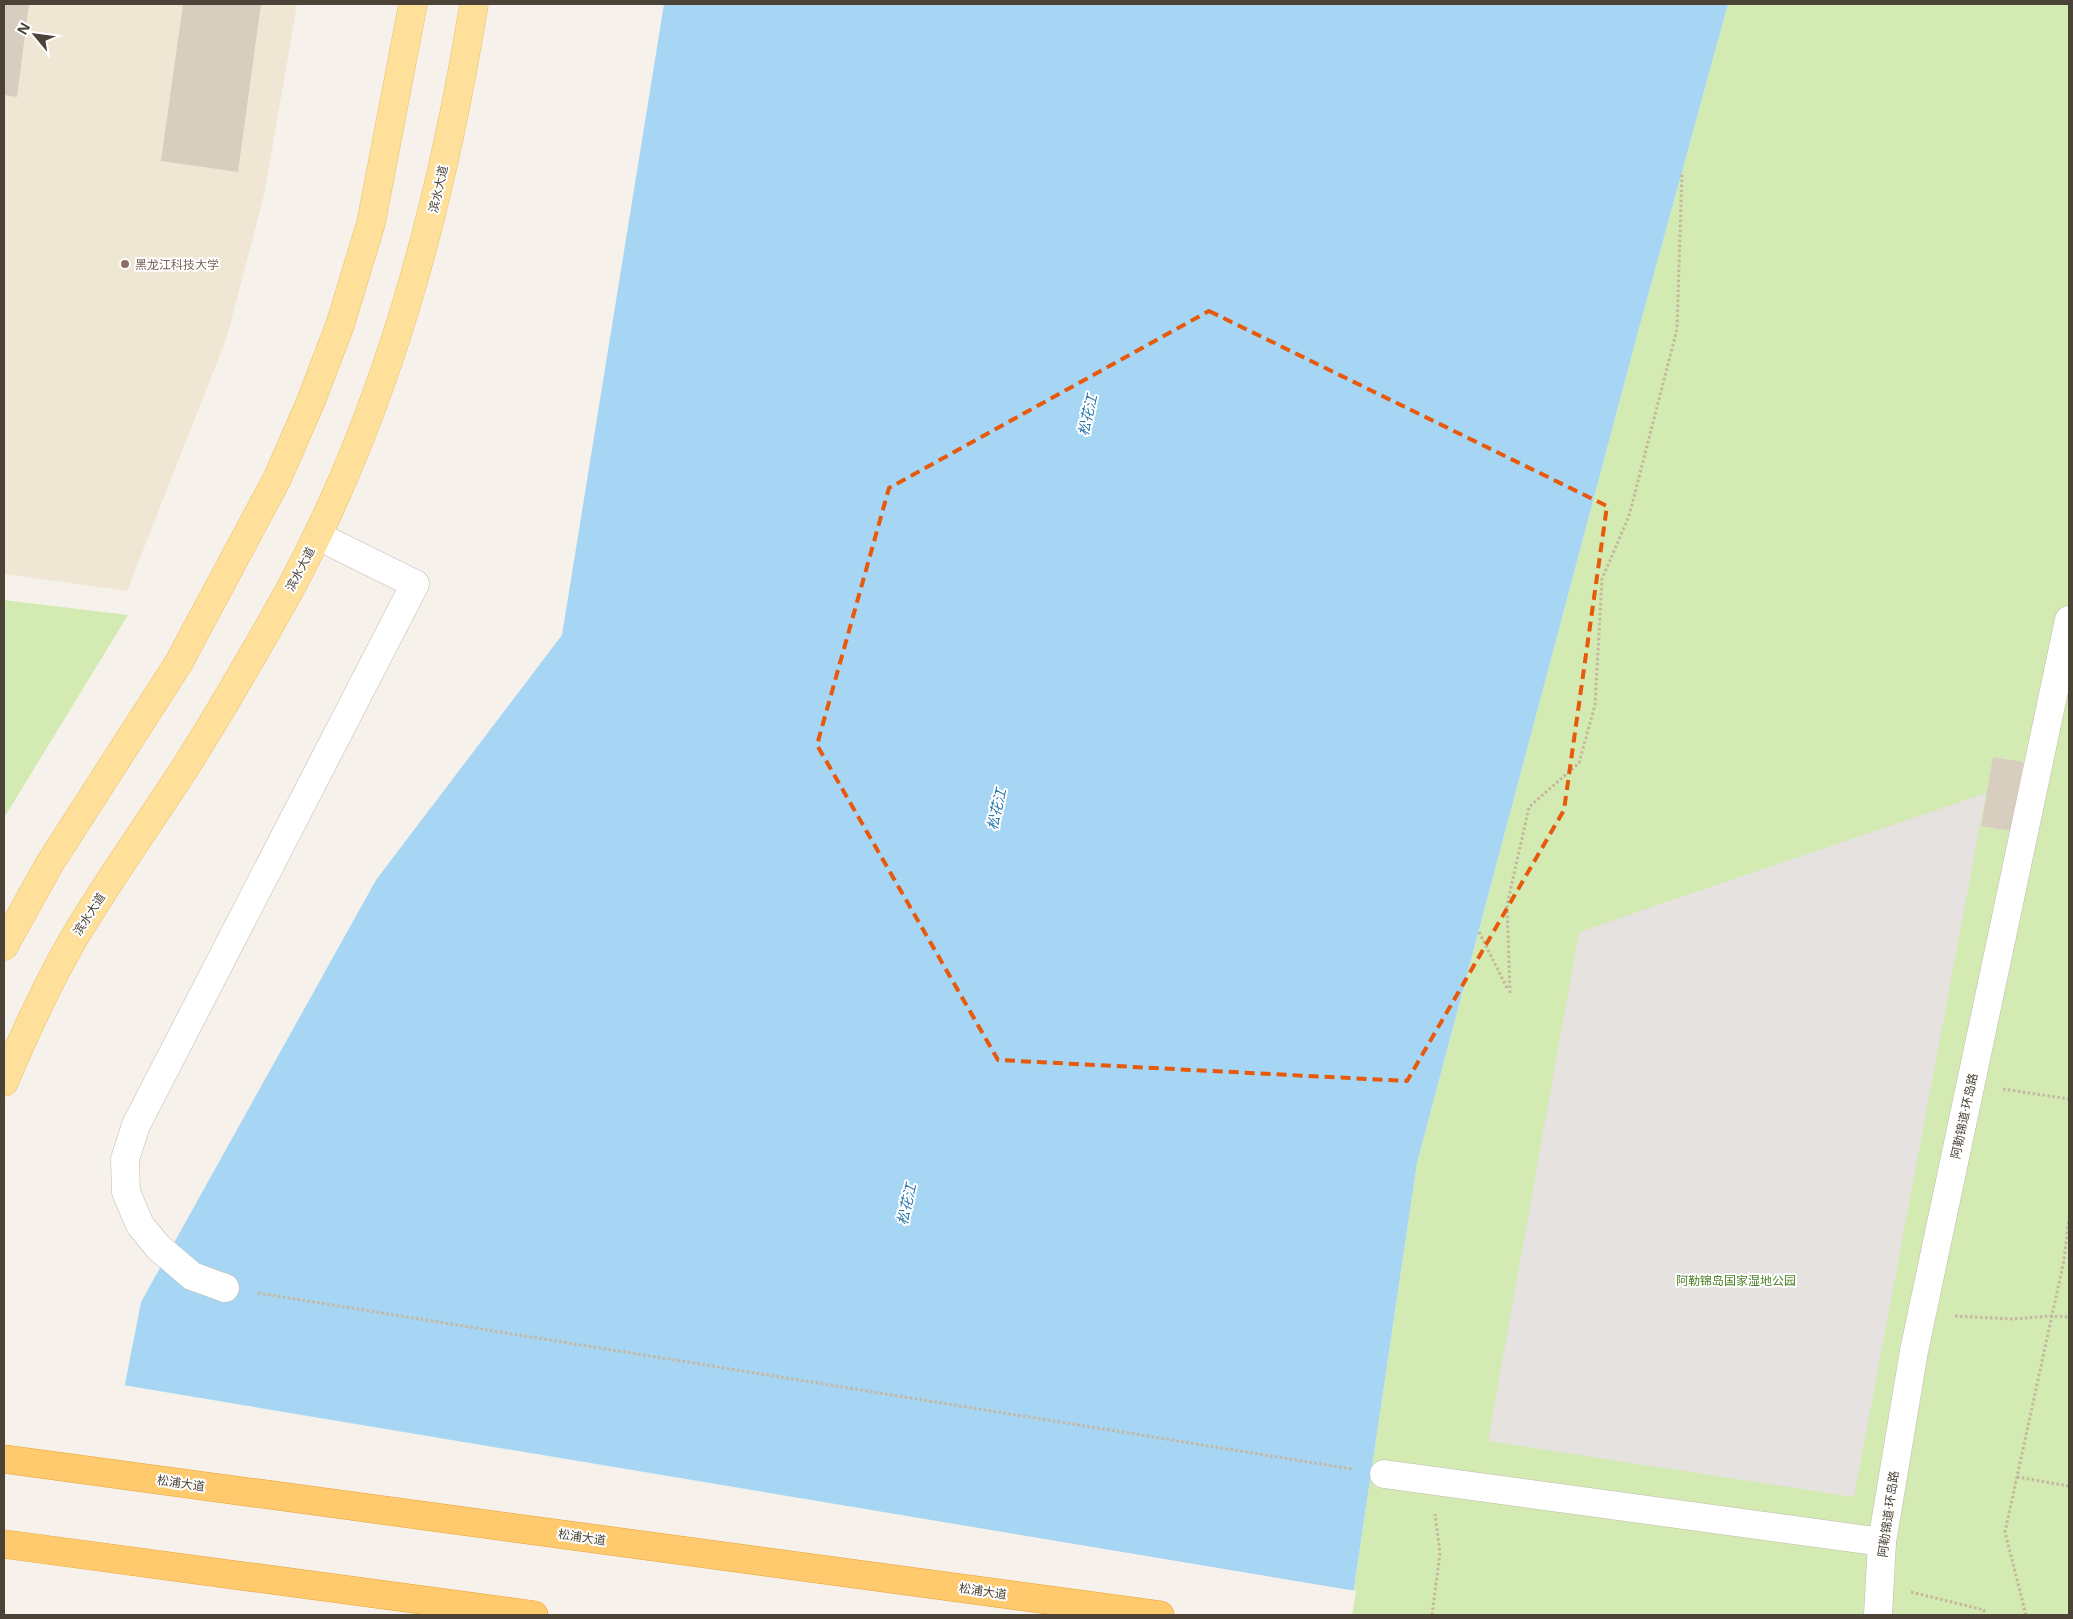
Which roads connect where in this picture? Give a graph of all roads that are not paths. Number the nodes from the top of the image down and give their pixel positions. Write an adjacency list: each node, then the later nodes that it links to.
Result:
1 (413, 4): 5 (main road)
2 (474, 4): 3 (main road, 滨水大道)
3 (318, 536): 6 (main road, 滨水大道); 7 (street)
4 (2069, 620): 10 (street, 阿勒锦道·环岛路)
5 (4, 946)
6 (4, 1082)
7 (225, 1288)
8 (4, 1459): 13 (highway, 松浦大道)
9 (1384, 1474): 10 (street)
10 (1882, 1542): 14 (street, 阿勒锦道·环岛路)
11 (4, 1544): 12 (highway)
12 (534, 1615)
13 (1160, 1615)
14 (1878, 1615)

